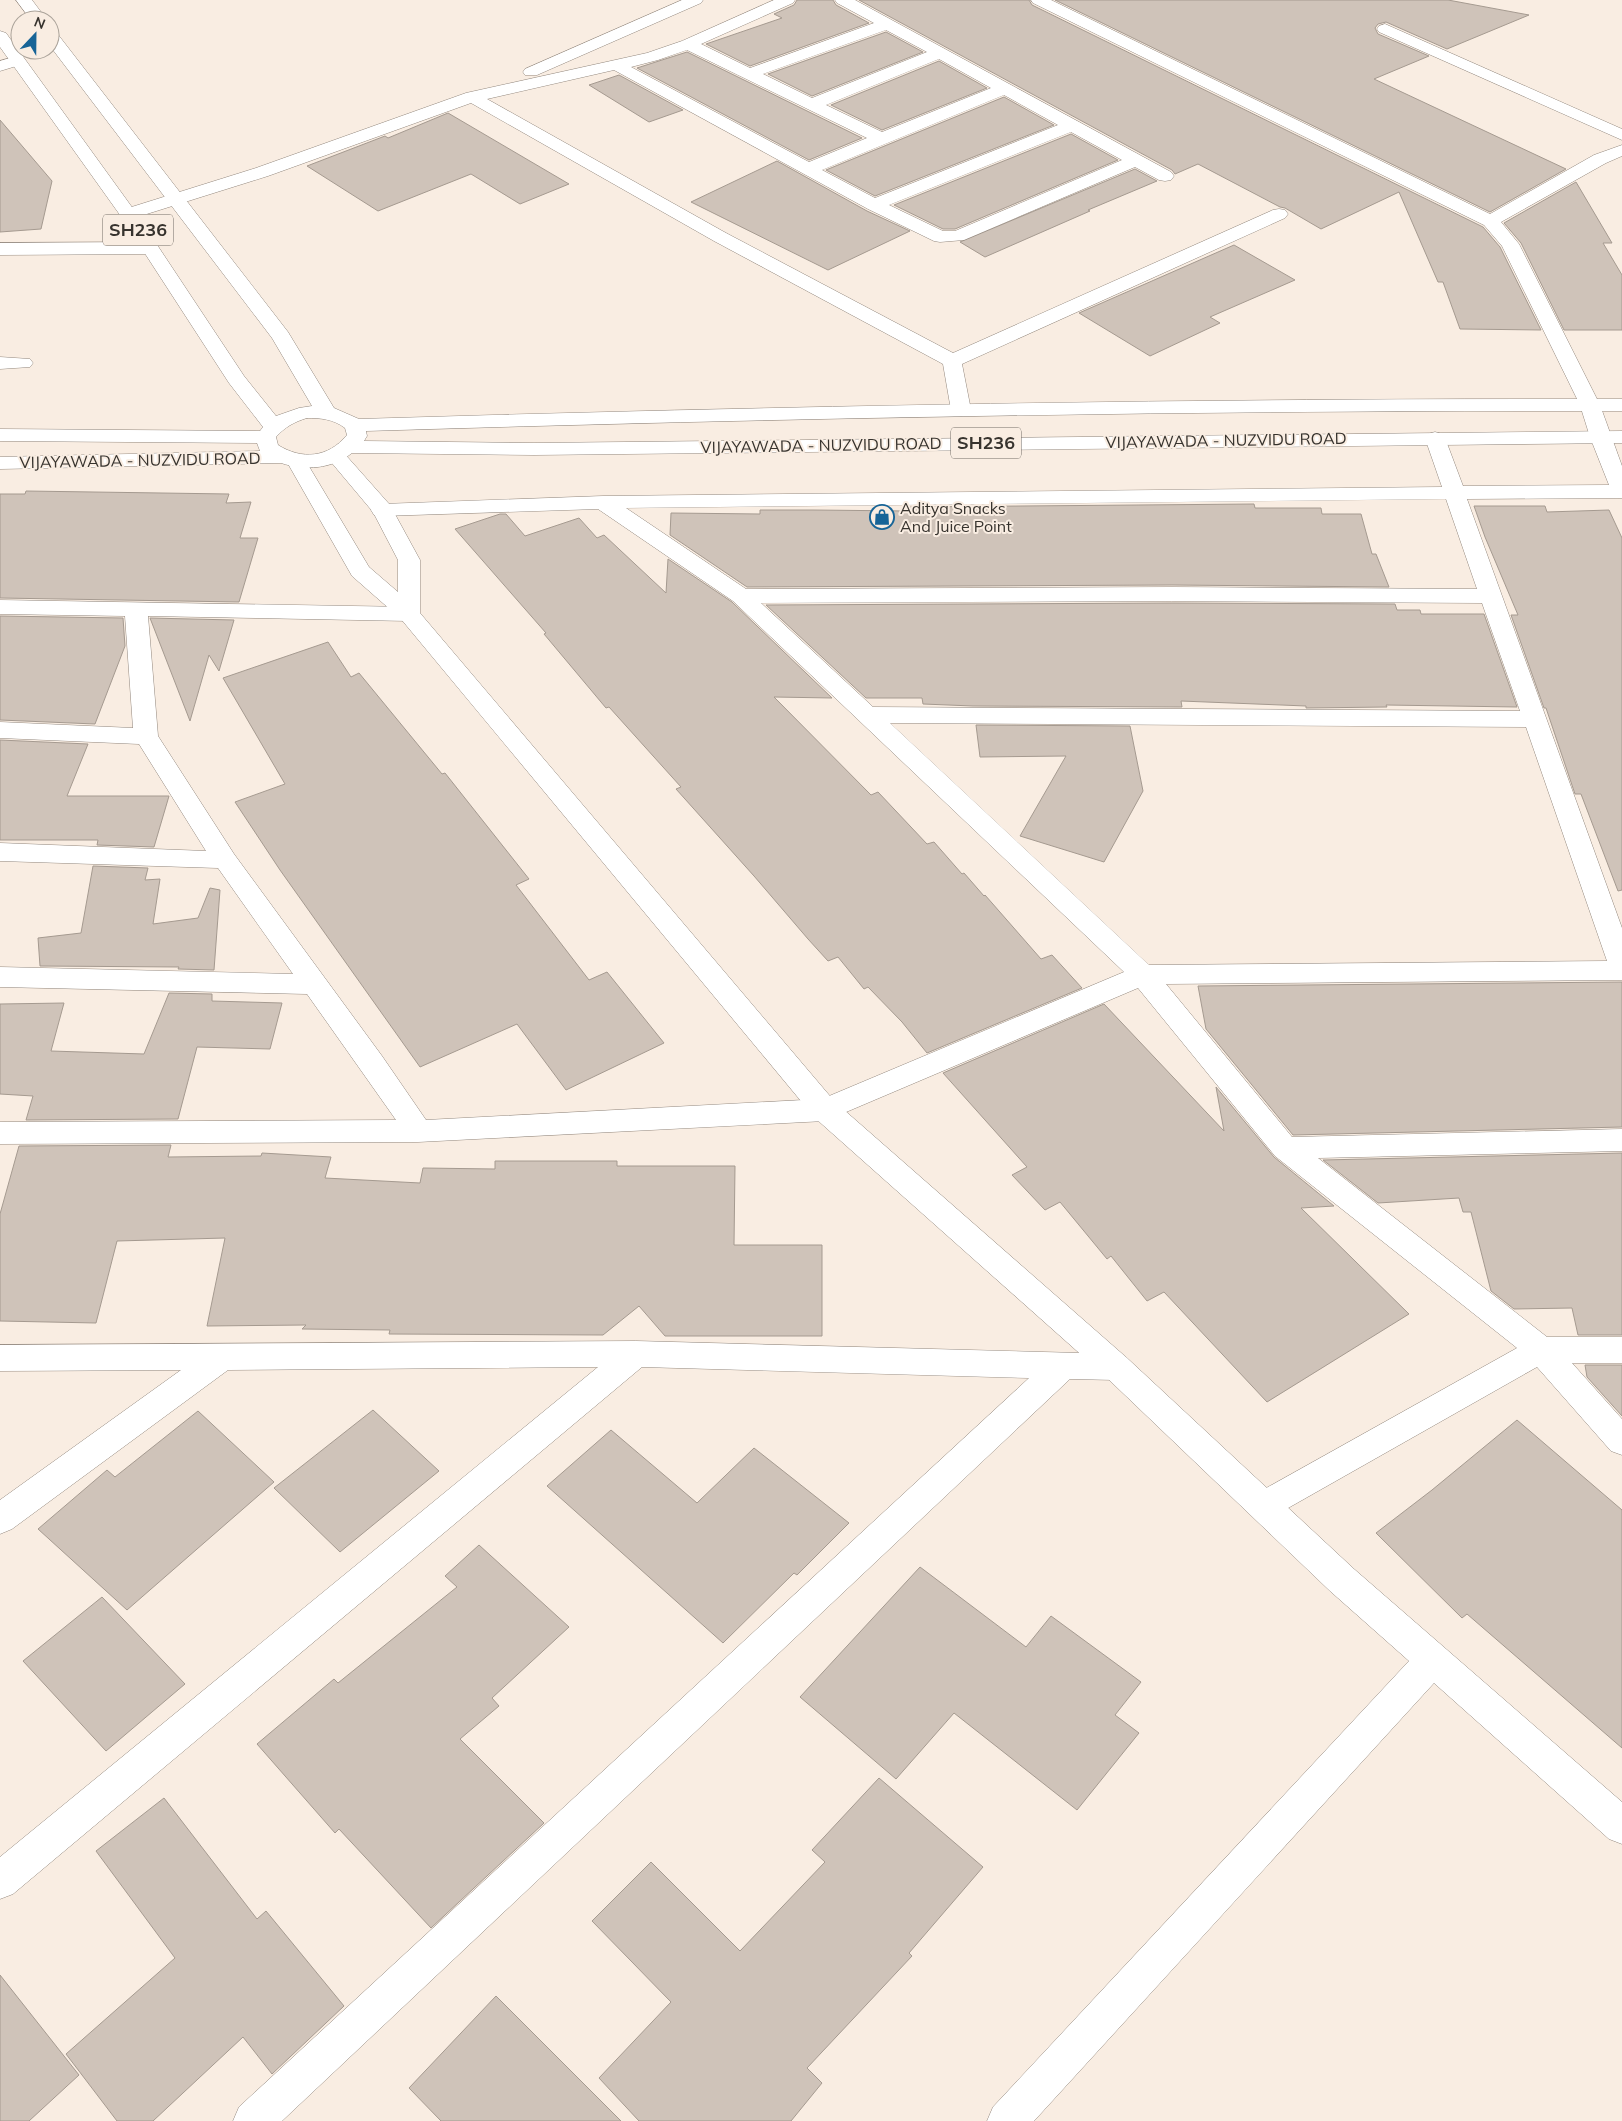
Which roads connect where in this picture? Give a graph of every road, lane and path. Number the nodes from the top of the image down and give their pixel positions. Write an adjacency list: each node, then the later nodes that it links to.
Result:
1 (695, 0): 15 (street)
2 (787, 0): 8 (street)
3 (843, 0): 5 (street)
4 (1039, 0): 28 (street)
5 (888, 24): 10 (street); 13 (street)
6 (1385, 29): 18 (street)
7 (0, 36): 11 (street, SH236)
8 (688, 44): 12 (street); 13 (street)
9 (60, 48): 24 (street, SH236)
10 (940, 53): 14 (street); 16 (street)
11 (9, 64): 26 (street, SH236)
12 (616, 65): 15 (street); 22 (street)
13 (748, 74): 16 (street)
14 (1005, 88): 17 (street); 19 (street)
15 (472, 97): 24 (street); 31 (street)
16 (811, 105): 19 (street)
17 (1072, 125): 21 (street); 25 (street)
18 (1622, 135)
19 (880, 138): 22 (street)
20 (1622, 150): 28 (street)
21 (1136, 160): 23 (street); 25 (street)
22 (808, 169): 25 (street)
23 (1165, 176)
24 (175, 200): 26 (street); 37 (street, SH236)
25 (874, 205)
26 (128, 214): 29 (street, SH236)
27 (1279, 214): 31 (street)
28 (1490, 221): 34 (street)
29 (149, 248): 30 (street); 39 (street, SH236)
30 (0, 249)
31 (952, 361): 36 (street)
32 (0, 363): 33 (street)
33 (24, 363)
34 (1590, 405): 35 (street, VIJAYAWADA - NUZVIDU ROAD / SH236); 36 (street, VIJAYAWADA - NUZVIDU ROAD / SH236); 41 (street)
35 (1622, 405)
36 (961, 410): 38 (street, VIJAYAWADA - NUZVIDU ROAD / SH236)
37 (326, 412): 38 (street, SH236); 39 (street, SH236)
38 (355, 425): 44 (street)
39 (270, 432): 40 (street, VIJAYAWADA - NUZVIDU ROAD / SH236); 45 (street, SH236)
40 (0, 435)
41 (1600, 437): 42 (street, VIJAYAWADA - NUZVIDU ROAD / SH236); 43 (street, VIJAYAWADA - NUZVIDU ROAD / SH236); 47 (street)
42 (1622, 437)
43 (1435, 438): 44 (street, VIJAYAWADA - NUZVIDU ROAD / SH236); 48 (street)
44 (343, 451): 45 (street, SH236); 50 (street)
45 (288, 459): 46 (street, VIJAYAWADA - NUZVIDU ROAD / SH236); 55 (street)
46 (0, 463)
47 (1622, 491): 48 (street)
48 (1454, 493): 49 (street); 52 (street)
49 (603, 502): 50 (street); 51 (street)
50 (382, 510): 55 (street)
51 (741, 596): 52 (street); 56 (street)
52 (1490, 596): 57 (street)
53 (0, 607): 54 (street)
54 (136, 609): 55 (street); 59 (street)
55 (409, 614): 67 (street)
56 (868, 715): 57 (street); 64 (street)
57 (1534, 719): 62 (street)
58 (0, 730): 59 (street)
59 (146, 736): 61 (street)
60 (0, 852): 61 (street)
61 (225, 860): 66 (street)
62 (1622, 965)
63 (1622, 970): 64 (street)
64 (1142, 975): 67 (street); 71 (street)
65 (0, 977): 66 (street)
66 (314, 984): 68 (street)
67 (825, 1110): 68 (street); 78 (street)
68 (418, 1131): 69 (street)
69 (0, 1133)
70 (1622, 1140): 71 (street)
71 (1285, 1148): 72 (street)
72 (1541, 1350): 73 (street); 79 (street); 80 (street)
73 (1622, 1350)
74 (636, 1354): 75 (street); 77 (street); 84 (street)
75 (222, 1357): 76 (street); 81 (street)
76 (0, 1358)
77 (1063, 1366): 78 (street); 85 (street)
78 (1116, 1368): 80 (street)
79 (1622, 1441)
80 (1263, 1506): 82 (street)
81 (0, 1519)
82 (1432, 1660): 83 (street); 86 (street)
83 (1622, 1826)
84 (0, 1881)
85 (253, 2121)
86 (1007, 2121)

